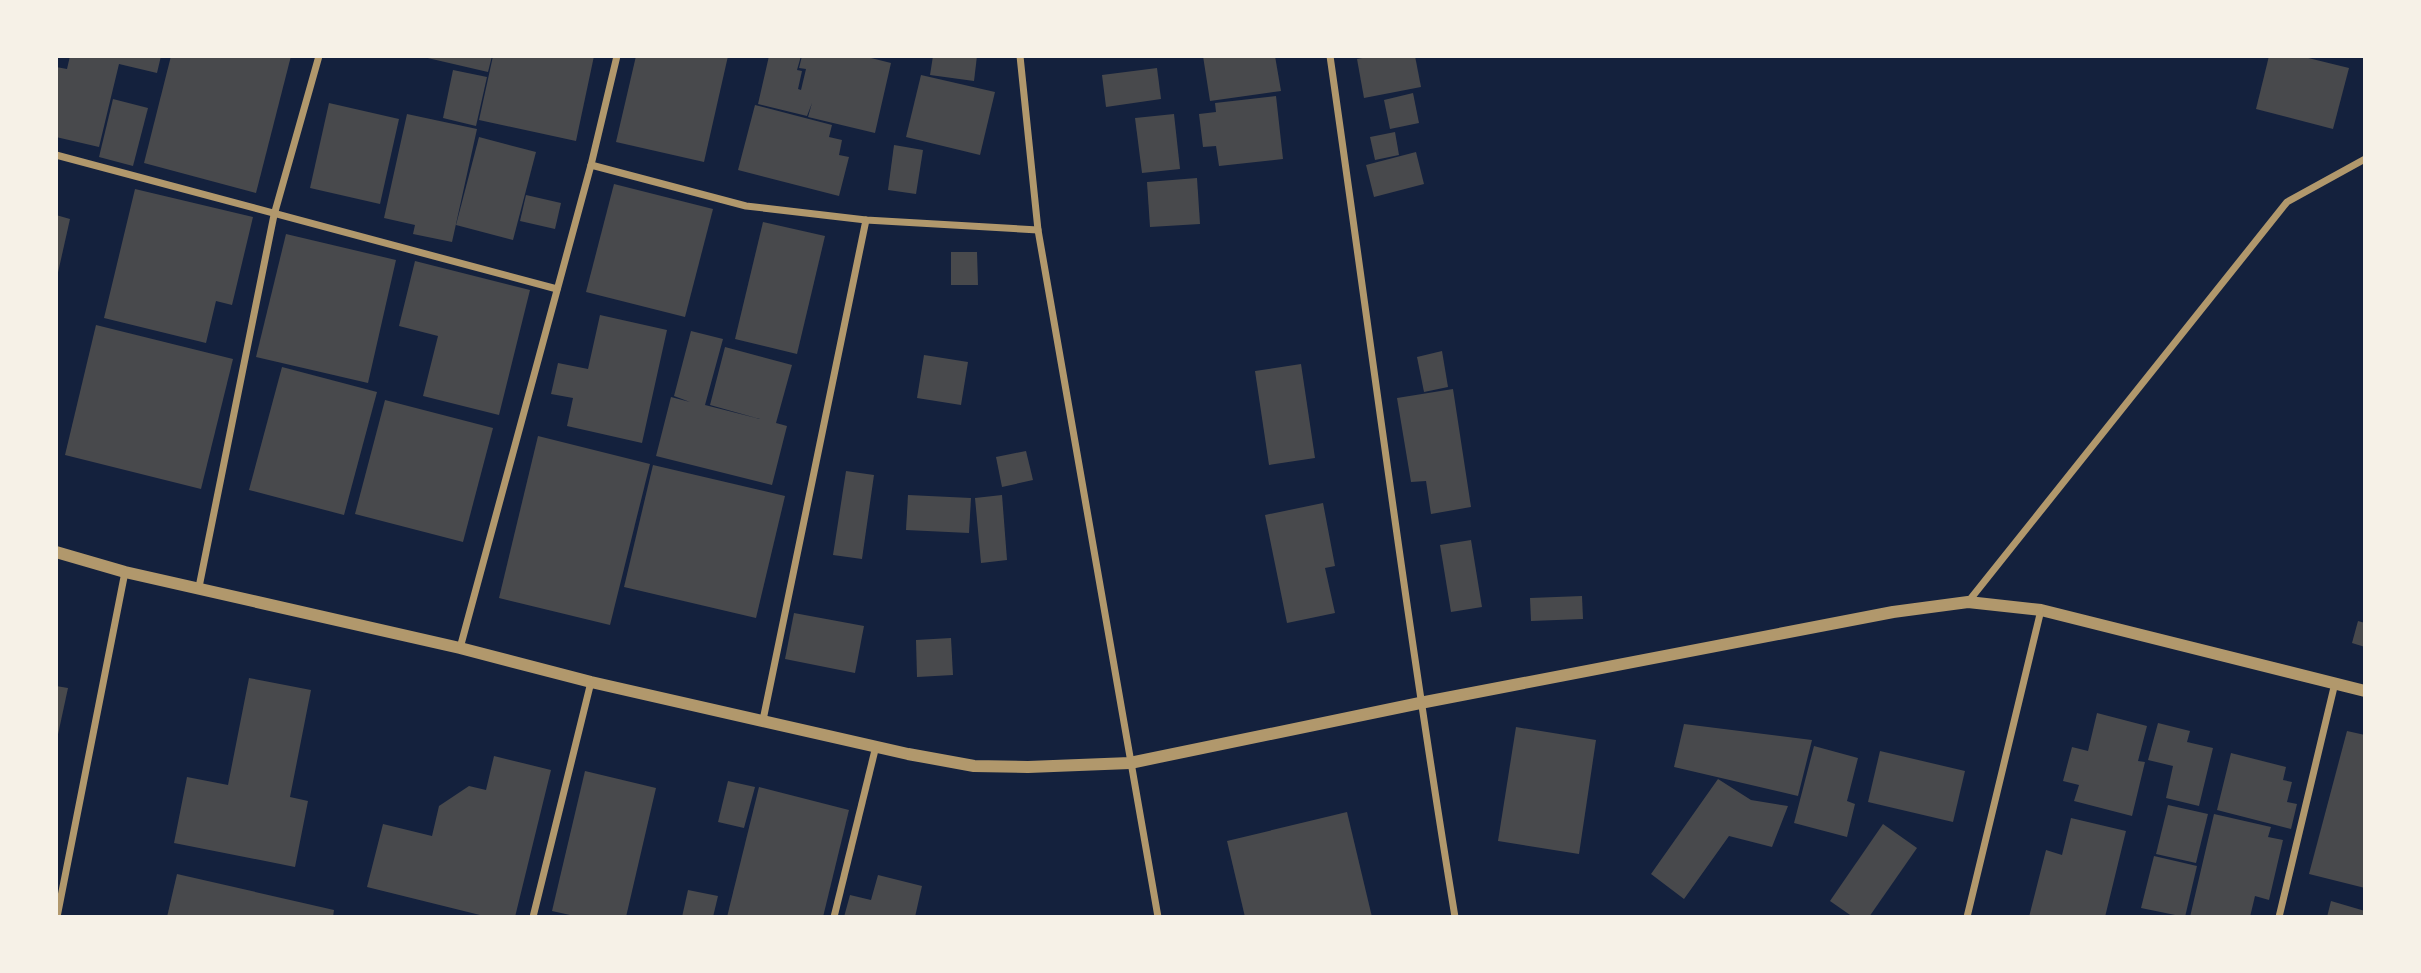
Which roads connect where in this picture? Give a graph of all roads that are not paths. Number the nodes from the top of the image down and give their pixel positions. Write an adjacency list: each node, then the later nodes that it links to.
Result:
1 (319, 56): 8 (street)
2 (617, 56): 7 (street)
3 (1020, 56): 10 (street)
4 (1330, 56): 21 (street)
5 (56, 155): 8 (street)
6 (2365, 159): 15 (street)
7 (591, 165): 9 (street); 11 (street)
8 (274, 215): 11 (street); 14 (street)
9 (866, 220): 10 (street); 22 (street)
10 (1038, 230): 24 (street)
11 (557, 289): 17 (street)
12 (56, 552): 13 (street)
13 (125, 572): 14 (street); 25 (street)
14 (199, 587): 17 (street)
15 (1968, 602): 16 (street); 21 (street)
16 (2041, 610): 19 (street); 30 (street)
17 (460, 648): 18 (street)
18 (591, 681): 22 (street); 26 (street)
19 (2335, 682): 20 (street); 31 (street)
20 (2365, 691)
21 (1420, 703): 24 (street); 29 (street)
22 (763, 720): 23 (street)
23 (876, 746): 24 (street); 27 (street)
24 (1130, 763): 28 (street)
25 (57, 917)
26 (533, 917)
27 (834, 917)
28 (1158, 917)
29 (1455, 917)
30 (1967, 917)
31 (2279, 917)

